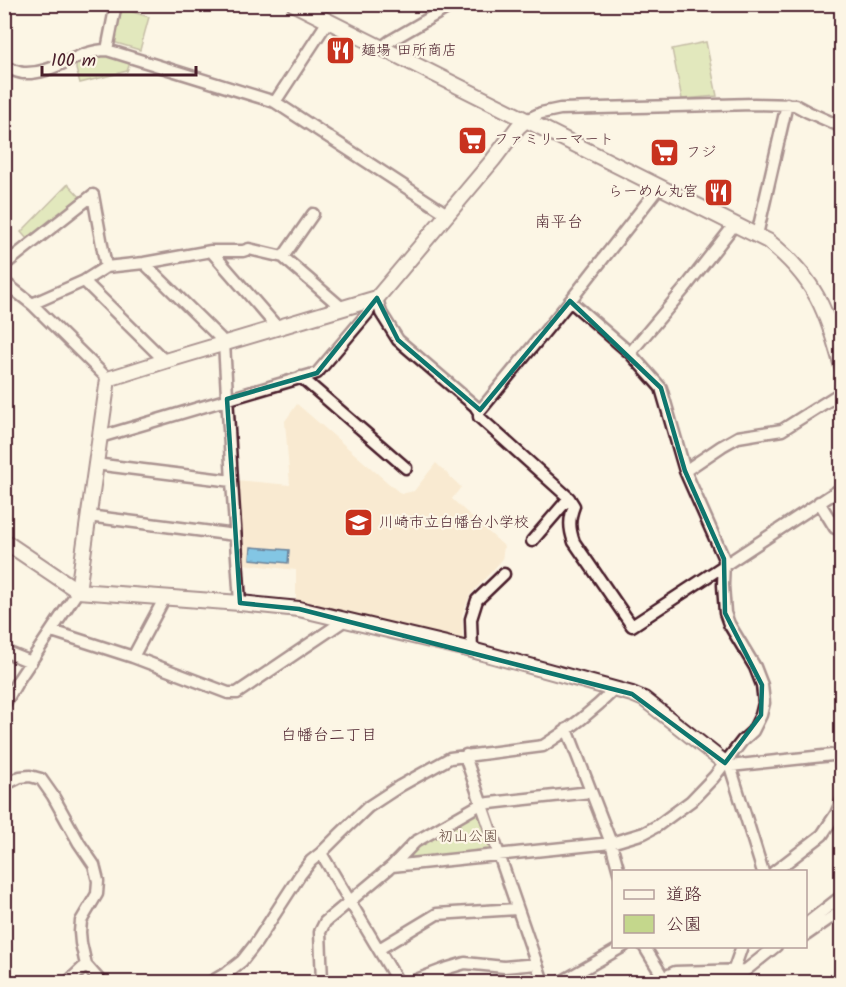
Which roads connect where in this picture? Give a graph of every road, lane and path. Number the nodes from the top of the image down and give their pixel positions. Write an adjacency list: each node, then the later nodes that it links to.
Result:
1 (116, 4): 6 (street)
2 (294, 4): 4 (street)
3 (454, 4): 5 (street)
4 (328, 21): 5 (street); 8 (street)
5 (381, 48): 10 (street)
6 (107, 50): 7 (street); 8 (street)
7 (4, 67)
8 (275, 102): 14 (street)
9 (787, 104): 10 (street); 11 (street); 16 (street)
10 (526, 120): 12 (street); 14 (street)
11 (842, 127)
12 (660, 186): 15 (street); 25 (street)
13 (313, 214): 18 (street)
14 (447, 214): 24 (street)
15 (735, 224): 16 (street); 30 (street)
16 (757, 235): 32 (street)
17 (211, 251): 18 (street); 19 (street); 28 (street)
18 (283, 257): 27 (street)
19 (144, 263): 21 (street); 29 (street)
20 (4, 265): 21 (street)
21 (106, 267): 22 (street)
22 (84, 281): 26 (street); 31 (street)
23 (4, 282): 26 (street)
24 (377, 298): 27 (street); 33 (street); 37 (street)
25 (570, 301): 30 (street); 37 (street)
26 (32, 304): 34 (street)
27 (342, 308): 28 (street)
28 (277, 327): 29 (street)
29 (224, 343): 31 (street); 36 (street)
30 (630, 353): 41 (street)
31 (165, 361): 34 (street)
32 (842, 367)
33 (301, 377): 36 (street); 40 (street)
34 (108, 379): 38 (street)
35 (842, 392): 41 (street)
36 (227, 399): 38 (street); 42 (street)
37 (479, 412): 44 (street)
38 (100, 436): 39 (street)
39 (95, 464): 42 (street); 46 (street)
40 (406, 468)
41 (686, 471): 51 (street)
42 (232, 481): 48 (street)
43 (842, 488): 45 (street)
44 (569, 498): 50 (street); 51 (street)
45 (819, 502): 47 (street); 51 (street)
46 (88, 516): 48 (street); 53 (street)
47 (835, 528)
48 (235, 535): 55 (street)
49 (4, 541): 53 (street)
50 (532, 542)
51 (724, 566): 67 (street)
52 (504, 574): 58 (street)
53 (78, 591): 54 (street); 57 (street)
54 (165, 597): 55 (street); 60 (street)
55 (240, 603): 56 (street)
56 (345, 620): 58 (street); 60 (street)
57 (52, 631): 60 (street); 61 (street)
58 (472, 650): 62 (street)
59 (4, 651): 61 (street)
60 (133, 657)
61 (31, 662): 63 (street)
62 (615, 689): 64 (street); 67 (street)
63 (4, 705)
64 (567, 729): 66 (street); 69 (street)
65 (842, 754): 67 (street)
66 (466, 755): 71 (street); 73 (street)
67 (728, 764): 72 (street); 77 (street)
68 (5, 783): 91 (street)
69 (591, 792): 71 (street); 72 (street)
70 (842, 800): 78 (street)
71 (481, 804): 74 (street); 75 (street)
72 (611, 843): 74 (street); 76 (street)
73 (321, 853): 80 (street); 97 (street)
74 (500, 856): 75 (street); 81 (street)
75 (392, 866): 80 (street)
76 (618, 870)
77 (762, 870)
78 (777, 870)
79 (842, 896): 83 (street)
80 (350, 901): 89 (street); 98 (street)
81 (517, 909): 89 (street); 90 (street)
82 (842, 910): 84 (street)
83 (807, 923)
84 (807, 934)
85 (620, 948): 102 (street)
86 (645, 948): 94 (street)
87 (741, 948): 92 (street)
88 (774, 948): 92 (street)
89 (379, 949): 99 (street)
90 (537, 964): 100 (street); 101 (street)
91 (86, 965): 95 (street); 96 (street)
92 (735, 969): 94 (street)
93 (842, 980): 103 (street)
94 (661, 981)
95 (68, 982)
96 (101, 982)
97 (211, 982)
98 (321, 982)
99 (398, 982)
100 (411, 982)
101 (543, 982)
102 (561, 982)
103 (837, 982)

